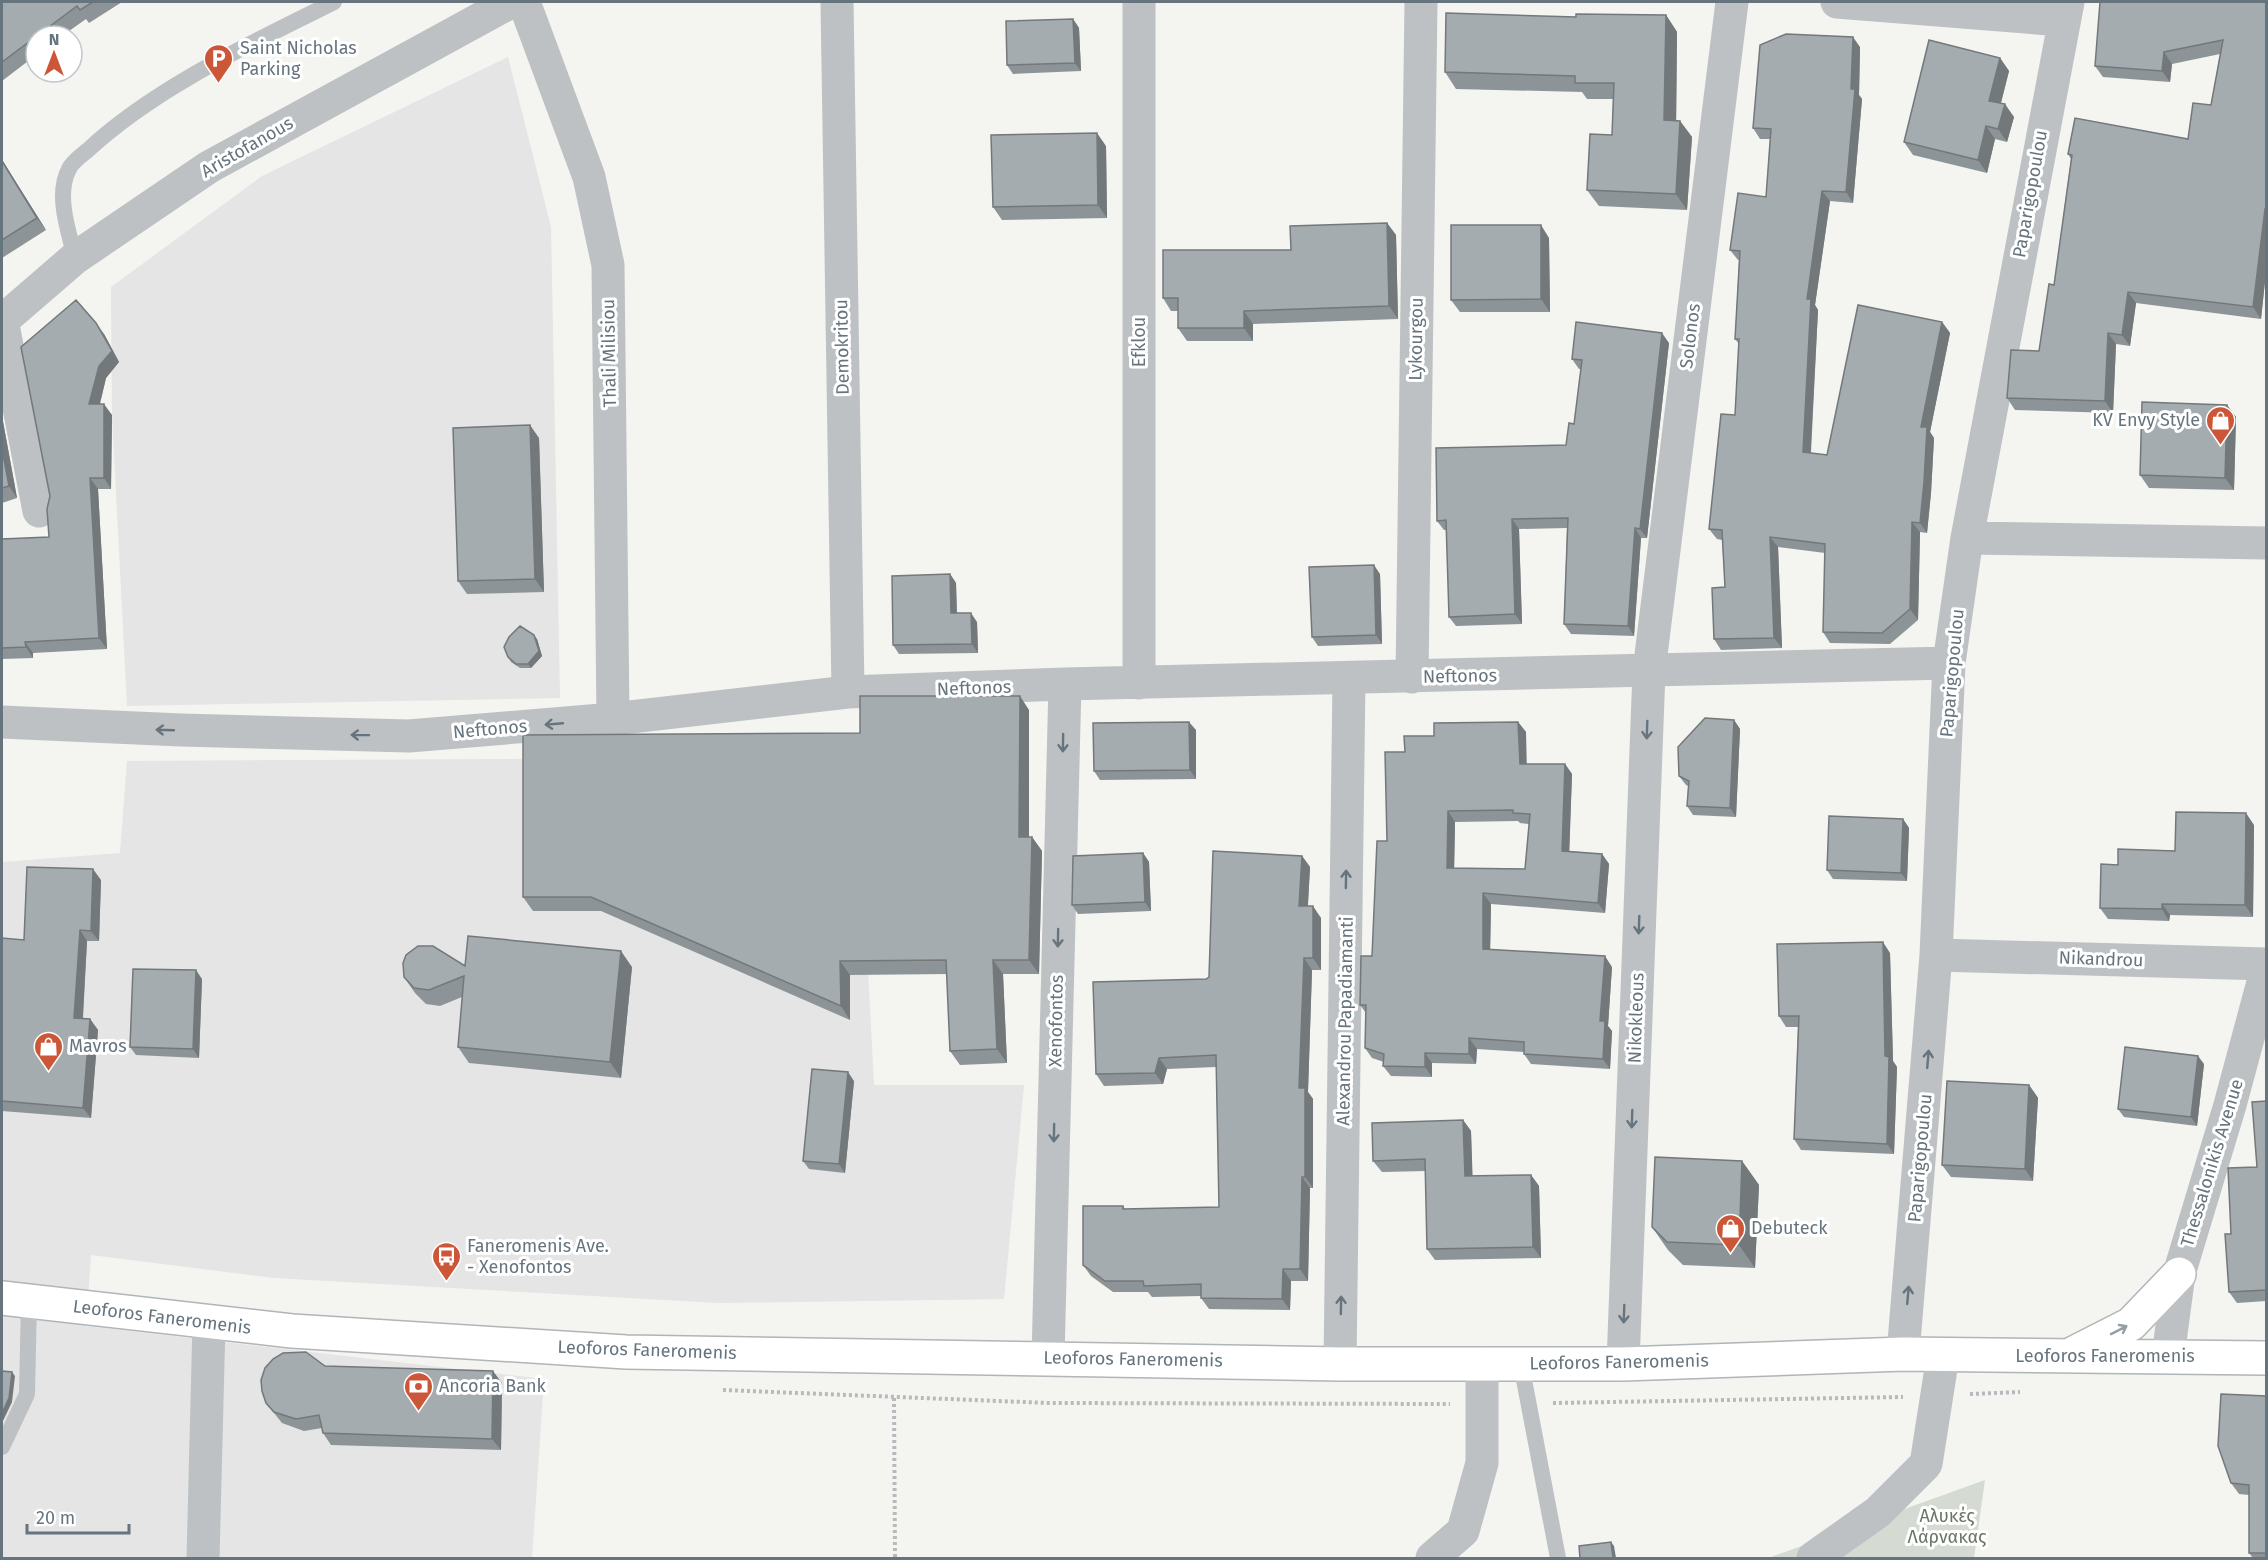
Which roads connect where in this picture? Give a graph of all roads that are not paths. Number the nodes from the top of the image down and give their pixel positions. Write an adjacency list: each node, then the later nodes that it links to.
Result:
1 (334, 2): 11 (lane)
2 (511, 2): 9 (street, Aristofanous)
3 (524, 2): 23 (street, Thali Milisiou)
4 (837, 2): 22 (street, Demokritou)
5 (1139, 2): 20 (street, Efklou)
6 (1421, 2): 18 (street, Lykourgou)
7 (1732, 2): 17 (street, Solonos)
8 (1837, 2): 10 (street)
9 (475, 10): 11 (street, Aristofanous)
10 (2065, 11): 14 (street, Paparigopoulou)
11 (75, 258): 12 (street, Aristofanous)
12 (2, 321): 13 (street)
13 (39, 511)
14 (1967, 538): 15 (street); 16 (street, Paparigopoulou)
15 (2266, 543)
16 (1949, 663): 17 (street, Neftonos); 25 (street, Paparigopoulou)
17 (1649, 671): 18 (street, Neftonos); 40 (street, Nikokleous, one-way to 40)
18 (1412, 677): 19 (street, Neftonos)
19 (1349, 679): 20 (street, Neftonos); 37 (street, Alexandrou Papadiamanti, one-way to 19)
20 (1139, 682): 21 (street, Neftonos)
21 (1065, 684): 22 (street, Neftonos); 35 (street, Xenofontos, one-way to 35)
22 (848, 692): 23 (street, Neftonos)
23 (613, 719): 24 (street, Neftonos, one-way to 24)
24 (2, 722)
25 (1936, 955): 26 (street, Nikandrou); 31 (street, Paparigopoulou, one-way to 25)
26 (2266, 964)
27 (2266, 971): 28 (street, Thessalonikis Avenue)
28 (2179, 1274): 33 (main road, one-way to 28); 34 (street, Thessalonikis Avenue)
29 (15, 1300): 30 (main road, Leoforos Faneromenis); 41 (lane)
30 (209, 1323): 35 (main road, Leoforos Faneromenis); 42 (street)
31 (1904, 1354): 32 (main road, Leoforos Faneromenis); 40 (main road, Leoforos Faneromenis)
32 (1943, 1356): 33 (main road, Leoforos Faneromenis); 45 (street)
33 (2067, 1356): 34 (main road, Leoforos Faneromenis)
34 (2168, 1356): 36 (main road, Leoforos Faneromenis)
35 (1048, 1358): 37 (main road, Leoforos Faneromenis)
36 (2266, 1358)
37 (1340, 1364): 38 (main road, Leoforos Faneromenis)
38 (1482, 1364): 39 (main road, Leoforos Faneromenis); 43 (street)
39 (1521, 1364): 40 (main road, Leoforos Faneromenis); 44 (lane)
40 (1623, 1364)
41 (2, 1447)
42 (203, 1558)
43 (1432, 1558)
44 (1558, 1558)
45 (1813, 1558)

